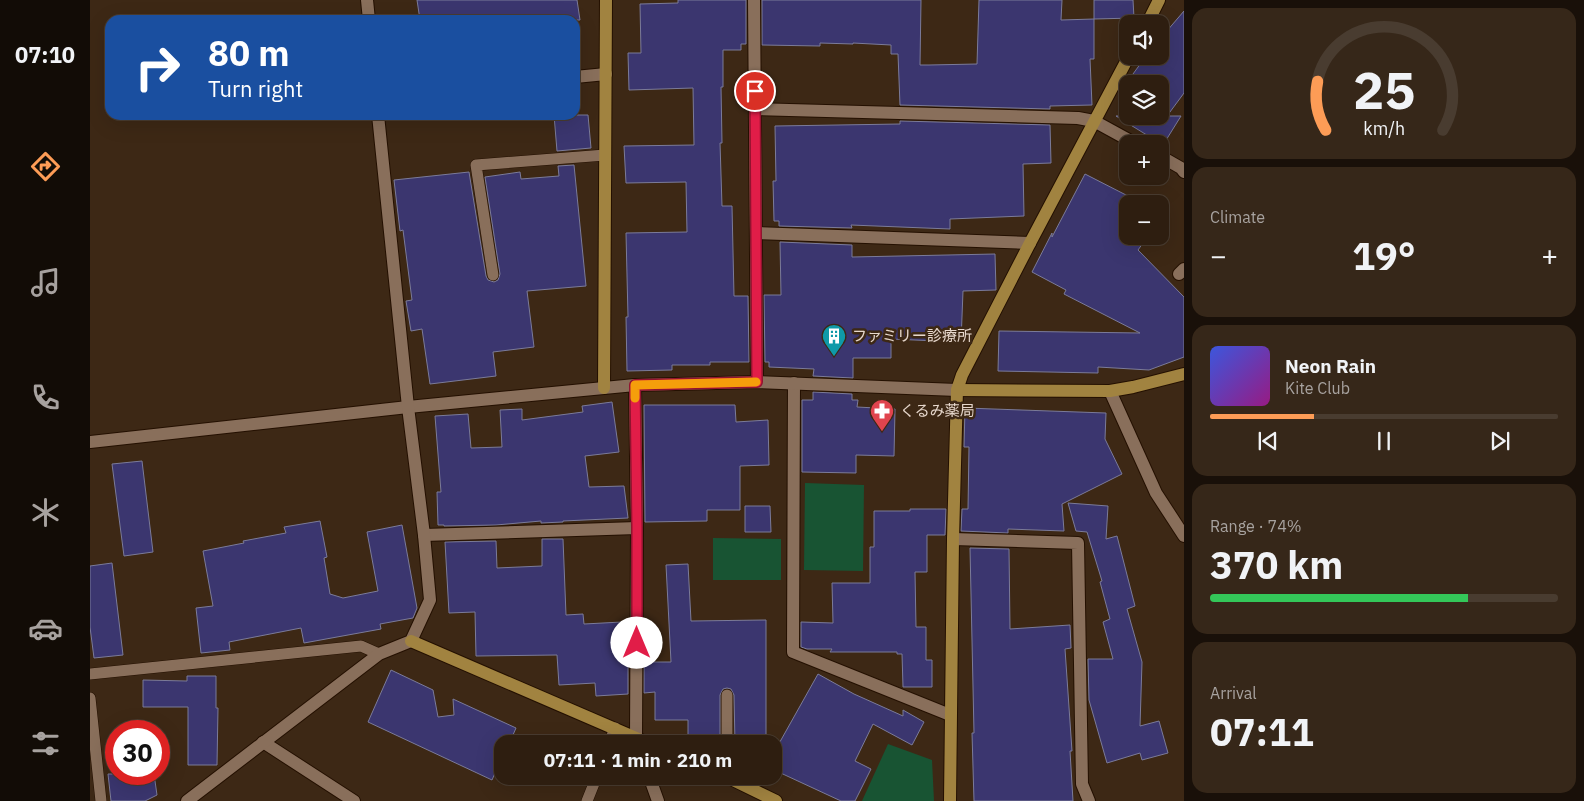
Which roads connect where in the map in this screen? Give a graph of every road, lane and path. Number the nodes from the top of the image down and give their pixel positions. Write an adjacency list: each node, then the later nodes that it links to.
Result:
1 (367, 0): 5 (street)
2 (606, 0): 8 (street)
3 (754, 0): 10 (street)
4 (1159, 0): 6 (street)
5 (368, 15)
6 (1151, 15)
7 (1124, 65): 12 (street)
8 (606, 74): 9 (street); 14 (street)
9 (580, 77)
10 (755, 109): 12 (street); 17 (street)
11 (379, 120): 27 (street)
12 (1094, 121): 13 (street); 18 (street)
13 (1120, 135)
14 (605, 155): 19 (lane); 24 (street)
15 (1169, 161): 16 (street)
16 (1184, 172)
17 (756, 233): 18 (street); 21 (street)
18 (1030, 243): 25 (street)
19 (493, 275)
20 (1184, 374): 26 (street)
21 (757, 382): 22 (street); 23 (street)
22 (794, 383): 25 (street); 38 (street)
23 (635, 385): 24 (street); 29 (street)
24 (604, 388): 27 (street)
25 (957, 390): 26 (street); 32 (street)
26 (1110, 391): 31 (street)
27 (408, 407): 28 (street); 30 (street)
28 (90, 442)
29 (637, 528): 30 (street); 42 (street)
30 (424, 535): 33 (street)
31 (1184, 536)
32 (953, 539): 38 (street); 55 (street)
33 (411, 641): 34 (street); 39 (street)
34 (379, 654): 35 (lane); 44 (street)
35 (90, 674)
36 (727, 695): 43 (lane)
37 (90, 698): 48 (lane)
38 (950, 715): 54 (street)
39 (615, 728): 40 (lane); 41 (street)
40 (612, 735)
41 (627, 735)
42 (637, 735)
43 (727, 735)
44 (263, 742): 49 (street); 50 (street)
45 (593, 785): 51 (lane)
46 (652, 785): 52 (street)
47 (743, 785): 53 (street)
48 (101, 801)
49 (187, 801)
50 (354, 801)
51 (587, 801)
52 (658, 801)
53 (776, 801)
54 (950, 801)
55 (1089, 801)

